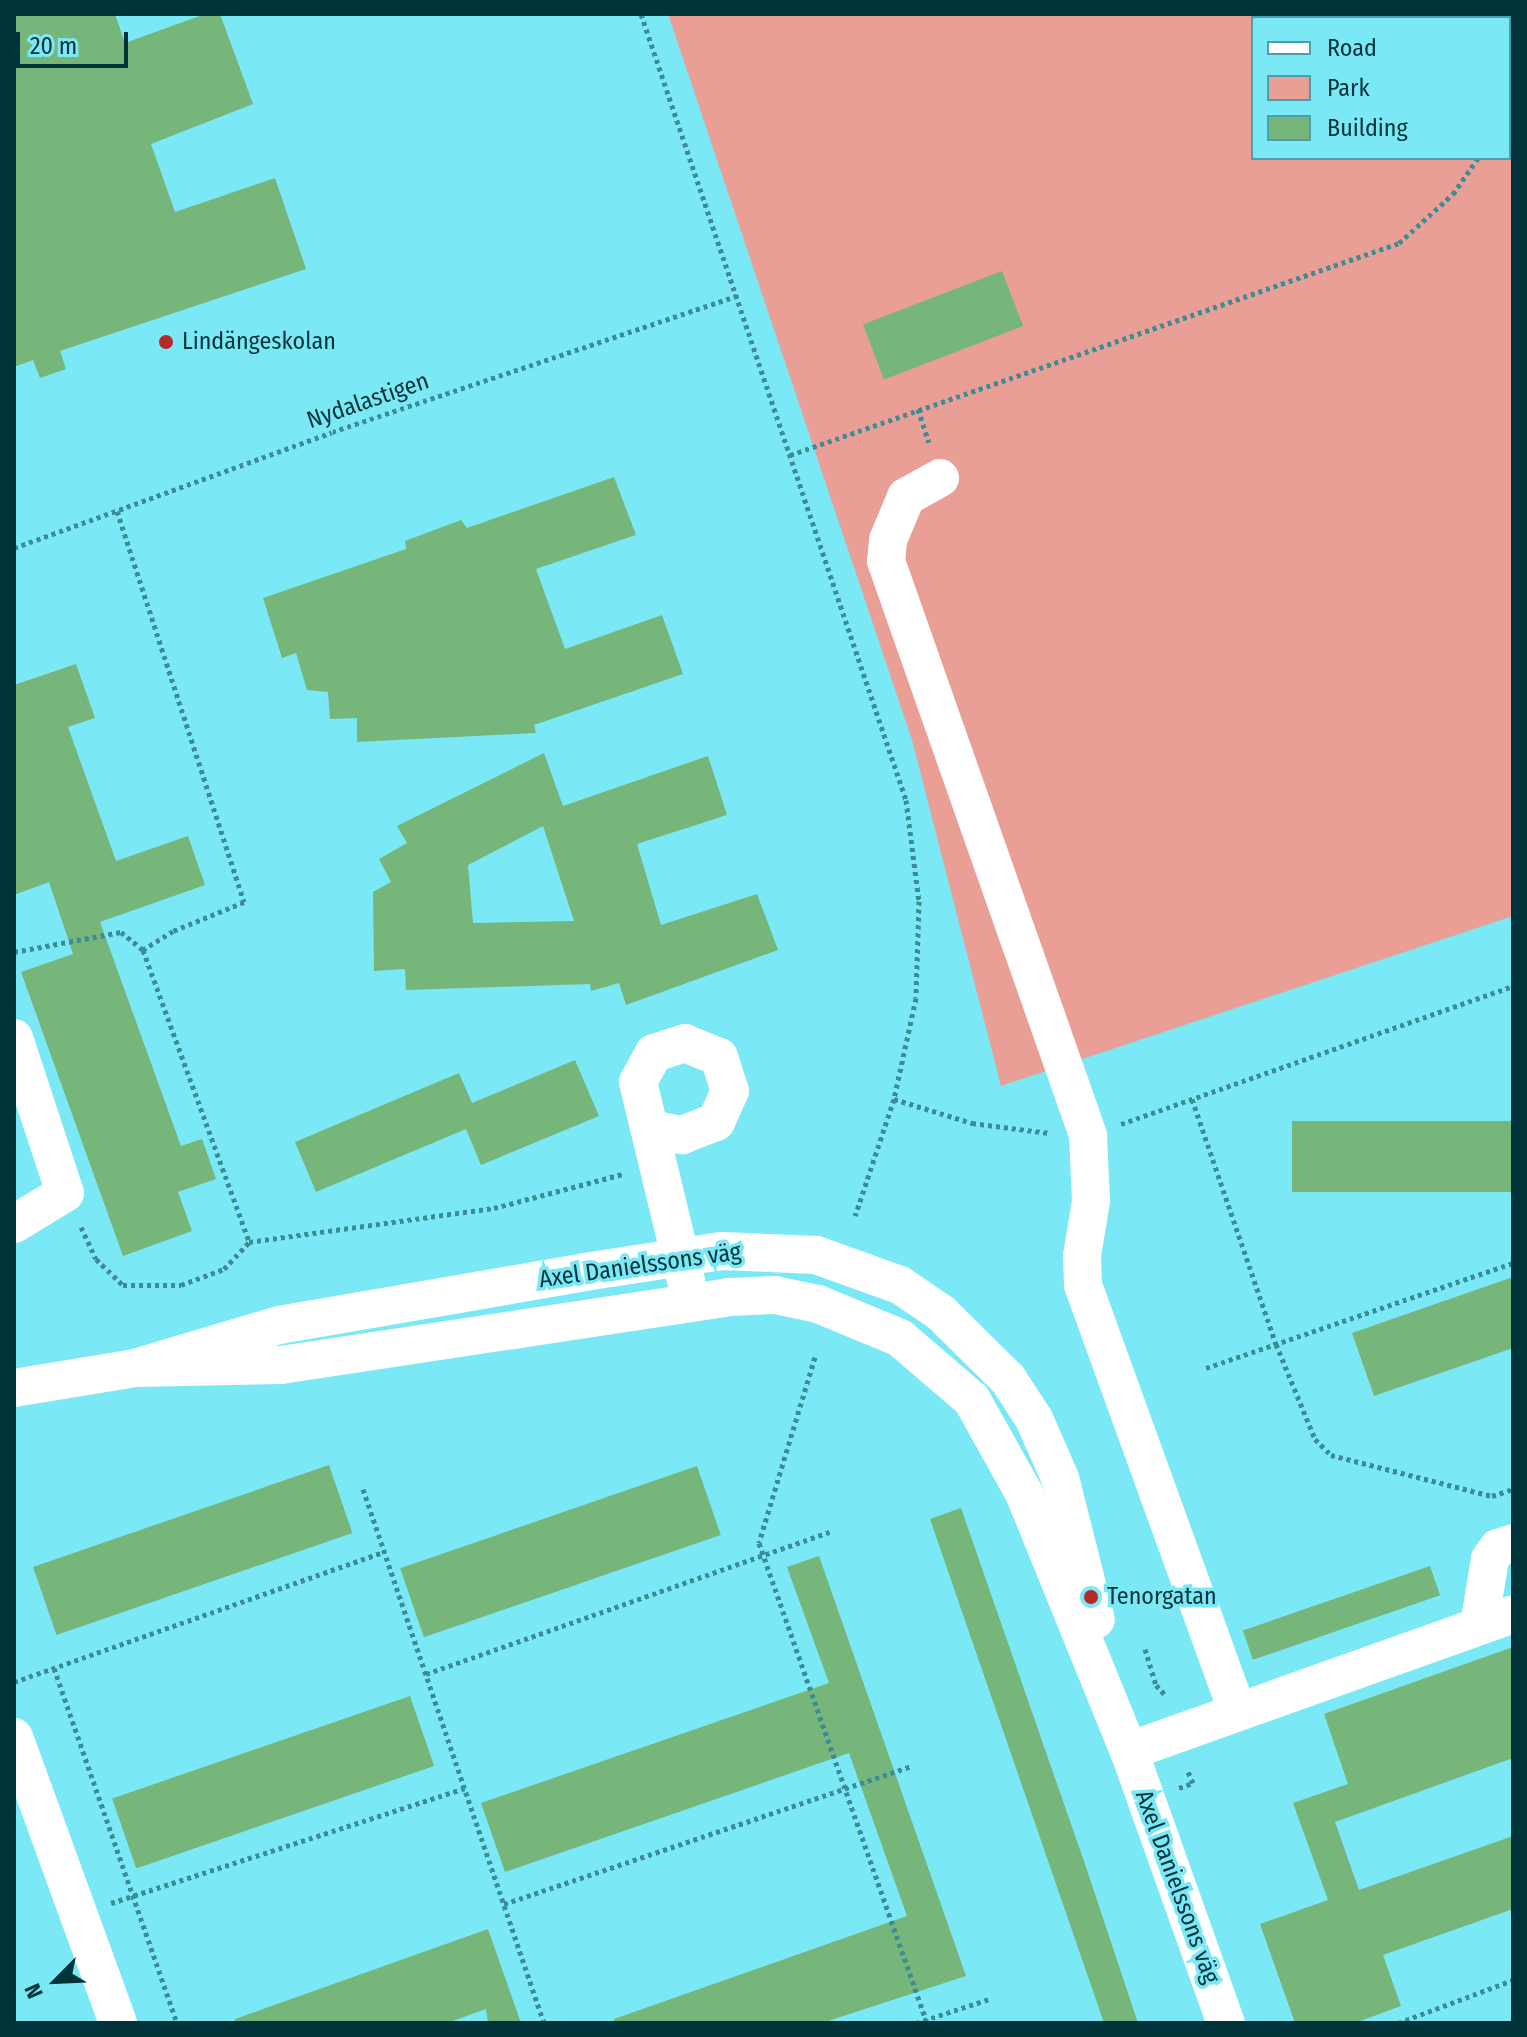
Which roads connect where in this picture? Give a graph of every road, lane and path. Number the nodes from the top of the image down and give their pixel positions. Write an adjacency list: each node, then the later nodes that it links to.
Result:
1 (641, 14): 3 (path)
2 (1477, 160): 4 (path)
3 (737, 296): 4 (path); 6 (path, Nydalastigen)
4 (790, 455): 12 (path)
5 (940, 478): 14 (street)
6 (117, 511): 7 (path, Nydalastigen); 8 (path)
7 (14, 548)
8 (143, 950): 9 (path); 19 (path)
9 (14, 952)
10 (1513, 986): 13 (path)
11 (14, 1038): 16 (street)
12 (894, 1099): 14 (path); 17 (path)
13 (1192, 1099): 14 (path); 23 (path)
14 (1088, 1135): 40 (street)
15 (654, 1147): 19 (path); 20 (street)
16 (65, 1193): 18 (street); 19 (path)
17 (855, 1216)
18 (14, 1224)
19 (249, 1242)
20 (681, 1257): 22 (street); 25 (street, Axel Danielssons väg); 42 (street, Axel Danielssons väg)
21 (1513, 1263): 23 (path)
22 (691, 1303): 25 (street, Axel Danielssons väg); 42 (street, Axel Danielssons väg)
23 (1276, 1344): 26 (path); 29 (path)
24 (815, 1357): 33 (path)
25 (135, 1368): 27 (street, Axel Danielssons väg)
26 (1206, 1368)
27 (14, 1388)
28 (363, 1489): 32 (path)
29 (1513, 1489)
30 (830, 1532): 33 (path)
31 (1513, 1543): 34 (street)
32 (384, 1552): 36 (path); 37 (path)
33 (764, 1555): 37 (path); 45 (path)
34 (1496, 1620): 40 (street)
35 (1145, 1649): 39 (path)
36 (54, 1668): 38 (path); 46 (path)
37 (426, 1674): 44 (path)
38 (14, 1682)
39 (1171, 1700)
40 (1237, 1711): 42 (street)
41 (14, 1737): 48 (street)
42 (1129, 1751): 56 (street, Axel Danielssons väg)
43 (911, 1766): 45 (path)
44 (465, 1788): 46 (path); 47 (path)
45 (846, 1788): 47 (path); 51 (path)
46 (133, 1896): 48 (path); 53 (path)
47 (504, 1904): 54 (path)
48 (80, 1913): 52 (street)
49 (1513, 1980): 57 (path)
50 (992, 1998): 51 (path)
51 (927, 2021): 55 (path)
52 (118, 2023)
53 (177, 2023)
54 (544, 2023)
55 (916, 2023)
56 (1226, 2023)
57 (1398, 2023)

